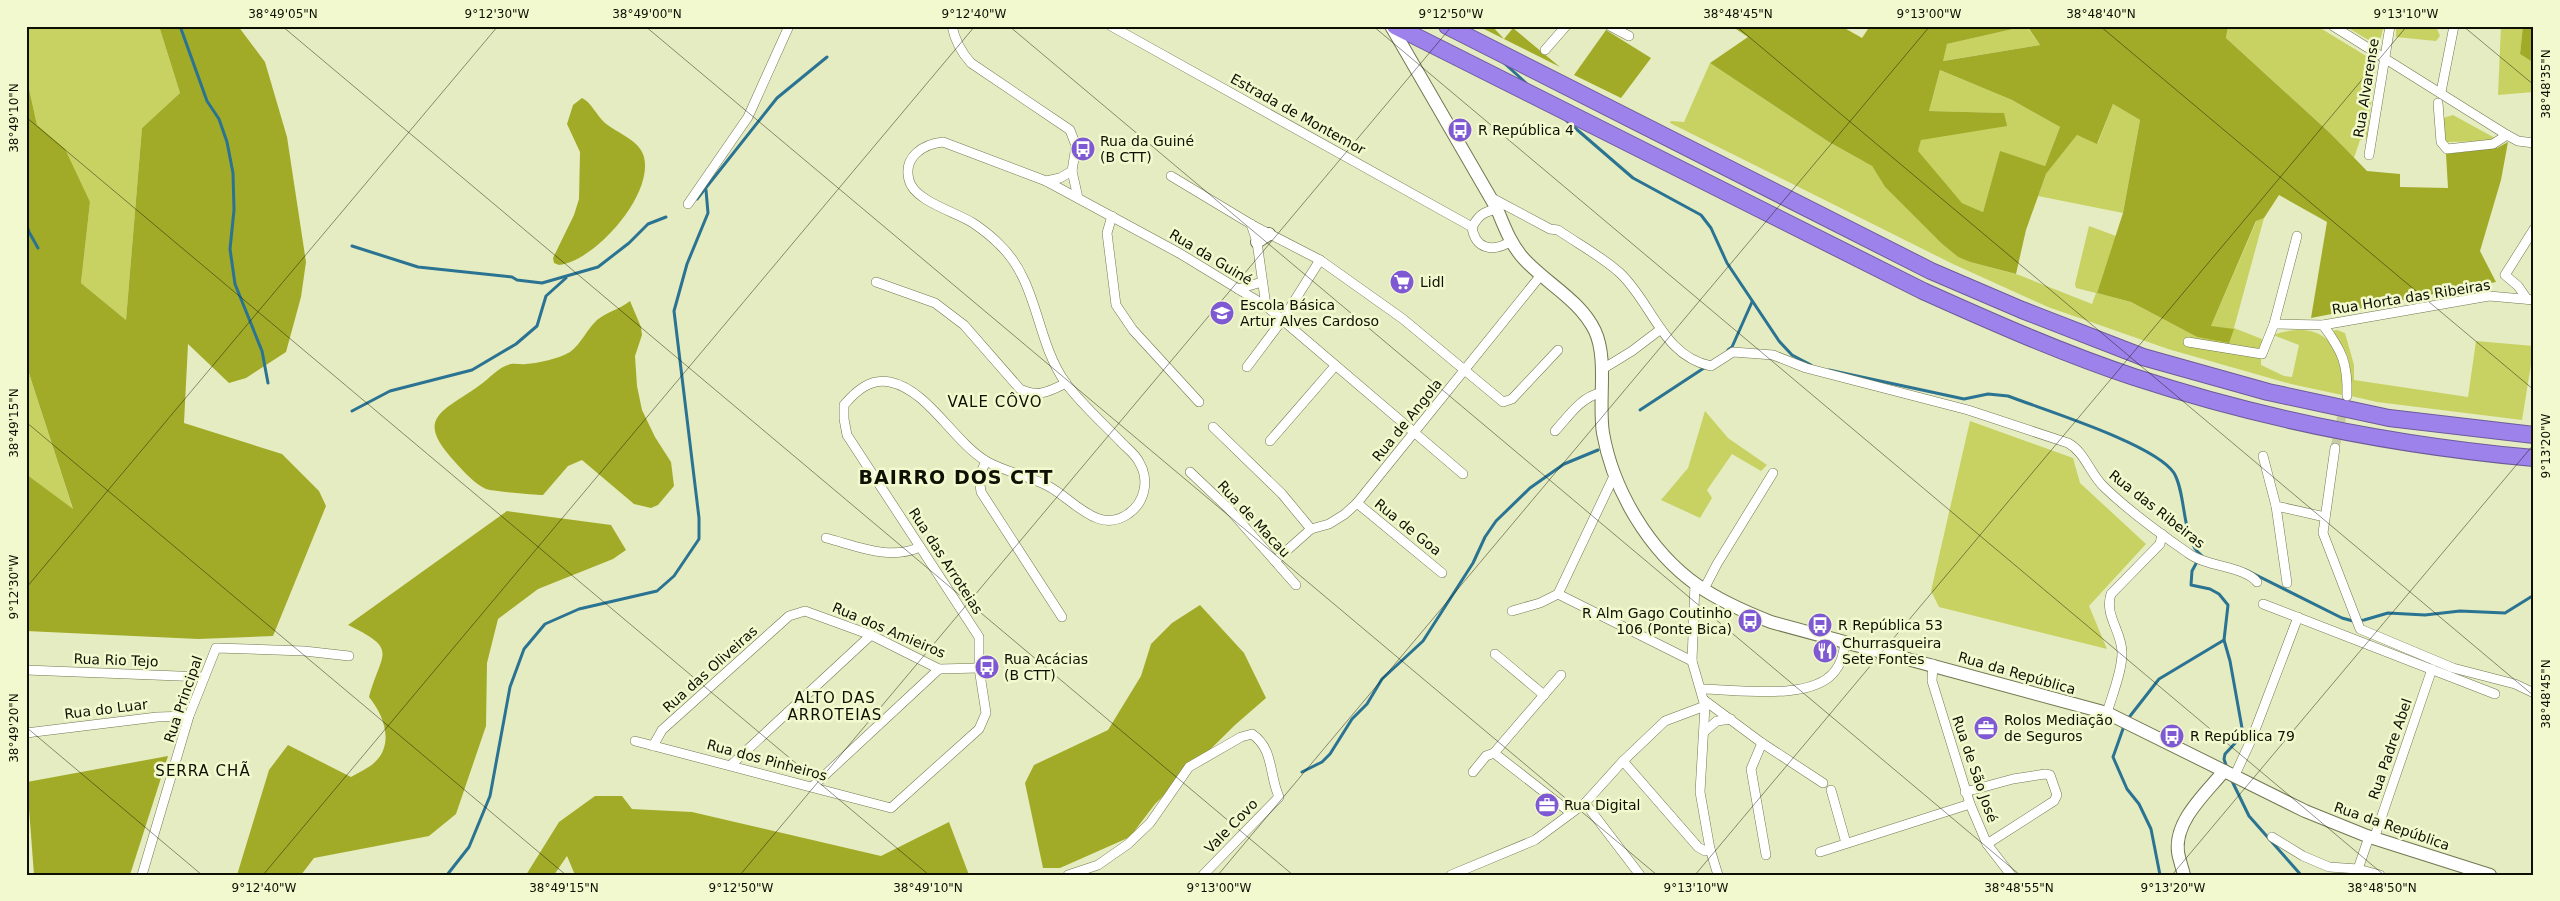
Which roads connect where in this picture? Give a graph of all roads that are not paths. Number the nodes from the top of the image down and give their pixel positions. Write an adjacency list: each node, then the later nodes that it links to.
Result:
1 (789, 26): 25 (street)
2 (952, 26): 20 (street)
3 (1111, 26): 29 (street, Estrada de Montemor)
4 (1391, 26): 23 (main road, Rua da República)
5 (1395, 26): 63 (highway)
6 (1447, 26): 59 (highway)
7 (1566, 26): 13 (street)
8 (1610, 26): 12 (street)
9 (2333, 26): 14 (street)
10 (2390, 26): 14 (street, Rua Alvarense)
11 (2454, 26): 15 (street)
12 (1629, 36)
13 (1545, 50)
14 (2386, 57): 15 (street); 19 (street, Rua Alvarense)
15 (2441, 92): 17 (street)
16 (2438, 103): 17 (street)
17 (2507, 135): 18 (street)
18 (2534, 143)
19 (2369, 155)
20 (1072, 171): 22 (street); 24 (street)
21 (1171, 176): 28 (street)
22 (1046, 181): 24 (street, Rua da Guiné); 52 (street, Rua das Arroteias)
23 (1490, 197): 26 (main road, Rua da República); 45 (street)
24 (1078, 198): 27 (street, Rua da Guiné)
25 (688, 204)
26 (1497, 209): 29 (street); 33 (main road, Rua da República)
27 (1112, 216): 39 (street, Rua da Guiné); 55 (street)
28 (1252, 224): 31 (street); 34 (street)
29 (1472, 227): 33 (street)
30 (2534, 229): 40 (street)
31 (1270, 234): 34 (main road); 35 (street)
32 (2297, 236): 43 (street)
33 (1511, 241): 36 (main road, Rua da República)
34 (1257, 242): 38 (street)
35 (1320, 260): 42 (street); 50 (street)
36 (1540, 275): 50 (street, Rua de Angola); 51 (main road, Rua da República)
37 (876, 282): 52 (street)
38 (1262, 282): 39 (street); 41 (street)
39 (1238, 288): 41 (street, Rua da Guiné)
40 (2530, 300): 44 (street, Rua Horta das Ribeiras)
41 (1266, 306): 42 (street, Rua da Guiné)
42 (1283, 319): 48 (street, Rua da Guiné); 49 (street)
43 (2274, 324): 44 (street, Rua Horta das Ribeiras); 46 (street)
44 (2323, 325): 54 (street, Rua Horta das Ribeiras)
45 (1661, 329): 51 (street); 73 (street, Rua das Ribeiras)
46 (2188, 342)
47 (1558, 350): 50 (street)
48 (1335, 366): 58 (street, Rua da Guiné); 60 (street)
49 (1247, 367)
50 (1466, 370): 58 (street, Rua de Angola)
51 (1601, 370): 53 (main road, Rua da República)
52 (1066, 383): 64 (street, Rua das Arroteias)
53 (1600, 393): 57 (street); 68 (main road, Rua da República)
54 (2347, 396)
55 (1199, 402)
56 (1213, 427): 72 (street)
57 (1555, 430)
58 (1415, 432): 67 (street, Rua da Guiné); 69 (street, Rua de Angola)
59 (2531, 435)
60 (1270, 441)
61 (2335, 448): 71 (street)
62 (2263, 456): 70 (street)
63 (2530, 457)
64 (986, 461): 75 (street, Rua das Arroteias); 86 (street)
65 (1190, 472): 76 (street, Rua de Macau)
66 (1772, 473): 81 (street)
67 (1462, 474)
68 (1614, 476): 81 (main road, Rua da República); 82 (street)
69 (1357, 503): 72 (street, Rua de Angola); 77 (street, Rua de Goa)
70 (2276, 506): 71 (street); 79 (street)
71 (2325, 517): 101 (street)
72 (1311, 530): 76 (street, Rua de Angola)
73 (2162, 534): 78 (street, Rua das Ribeiras); 105 (street)
74 (826, 538): 75 (street)
75 (920, 547): 94 (street, Rua das Arroteias)
76 (1275, 562): 80 (street, Rua de Macau)
77 (1442, 573)
78 (2257, 582)
79 (2287, 583)
80 (1296, 585)
81 (1700, 586): 89 (main road, Rua da República); 92 (street)
82 (1558, 594): 84 (street); 92 (street)
83 (2263, 604): 87 (street)
84 (1512, 611)
85 (790, 616): 88 (street, Rua dos Amieiros); 112 (street, Rua das Oliveiras)
86 (1062, 617)
87 (2298, 617): 96 (street); 117 (street)
88 (871, 635): 95 (street, Rua dos Amieiros); 115 (street)
89 (1845, 642): 93 (main road, Rua da República); 100 (street)
90 (1495, 654): 103 (street)
91 (349, 656): 99 (street, Rua Principal)
92 (1692, 661): 100 (street)
93 (1933, 664): 105 (main road, Rua da República); 121 (street, Rua de São José)
94 (979, 668): 95 (street, Rua dos Amieiros); 124 (street, Rua das Arroteias)
95 (939, 669): 119 (street)
96 (2432, 669): 102 (street); 127 (street, Rua Padre Abel)
97 (26, 670): 99 (street, Rua Rio Tejo)
98 (1562, 675): 103 (street)
99 (204, 677): 106 (street, Rua Principal)
100 (1702, 689): 104 (street)
101 (2534, 693)
102 (2495, 694)
103 (1544, 695): 113 (street)
104 (1705, 703): 107 (street); 108 (street); 114 (street)
105 (2107, 713): 117 (main road, Rua da República)
106 (190, 716): 109 (street, Rua do Luar); 135 (street, Rua Principal)
107 (1731, 719): 108 (street); 111 (street)
108 (1705, 731): 130 (street)
109 (26, 733)
110 (635, 741): 112 (street, Rua dos Pinheiros)
111 (1762, 743): 118 (street); 132 (street)
112 (652, 746): 115 (street, Rua dos Pinheiros)
113 (1494, 753): 116 (street); 125 (street)
114 (1622, 761): 122 (street); 130 (street)
115 (732, 764): 119 (street, Rua dos Pinheiros)
116 (1473, 772)
117 (2229, 774): 127 (main road, Rua da República); 142 (main road)
118 (1823, 783)
119 (812, 786): 124 (street, Rua dos Pinheiros)
120 (1831, 790): 128 (street)
121 (1965, 792): 123 (street, Rua de São José); 129 (street)
122 (1585, 803): 125 (street); 139 (street)
123 (1970, 804): 128 (street); 129 (street, Rua de São José)
124 (891, 808)
125 (1571, 813): 138 (street)
126 (2272, 837): 133 (street)
127 (2371, 838): 133 (street, Rua Padre Abel); 134 (main road, Rua da República)
128 (1846, 843): 131 (street)
129 (1986, 844): 141 (street, Rua de São José)
130 (1710, 849): 140 (street)
131 (1820, 852)
132 (1766, 855)
133 (2358, 869): 143 (street)
134 (2488, 874)
135 (142, 875)
136 (1068, 875): 137 (street, Vale Covo)
137 (1204, 875)
138 (1451, 875)
139 (1640, 875)
140 (1718, 875)
141 (2011, 875)
142 (2184, 875)
143 (2380, 875)

